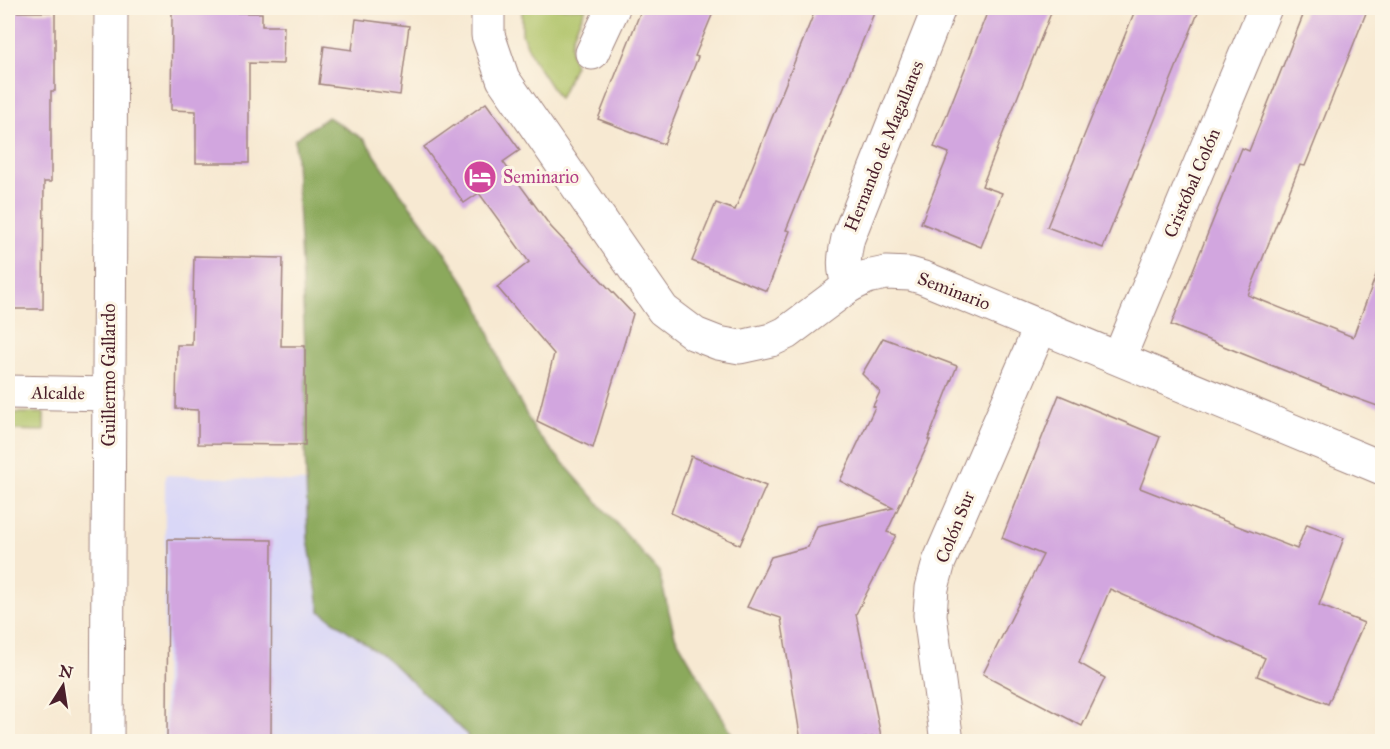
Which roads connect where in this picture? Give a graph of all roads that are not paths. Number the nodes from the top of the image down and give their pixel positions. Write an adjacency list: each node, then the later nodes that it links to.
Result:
1 (111, 8): 11 (street, Guillermo Gallardo)
2 (488, 8): 7 (street, Seminario)
3 (613, 8): 6 (street)
4 (939, 8): 7 (street, Hernando de Magallanes)
5 (1265, 8): 9 (street, Cristóbal Colón)
6 (592, 53)
7 (849, 286): 8 (street, Seminario)
8 (1041, 326): 9 (street, Seminario); 14 (street, Colón Sur)
9 (1119, 358): 12 (street, Seminario)
10 (8, 392): 11 (street, Alcalde)
11 (109, 394): 13 (street, Guillermo Gallardo)
12 (1383, 468)
13 (107, 741)
14 (947, 741)

